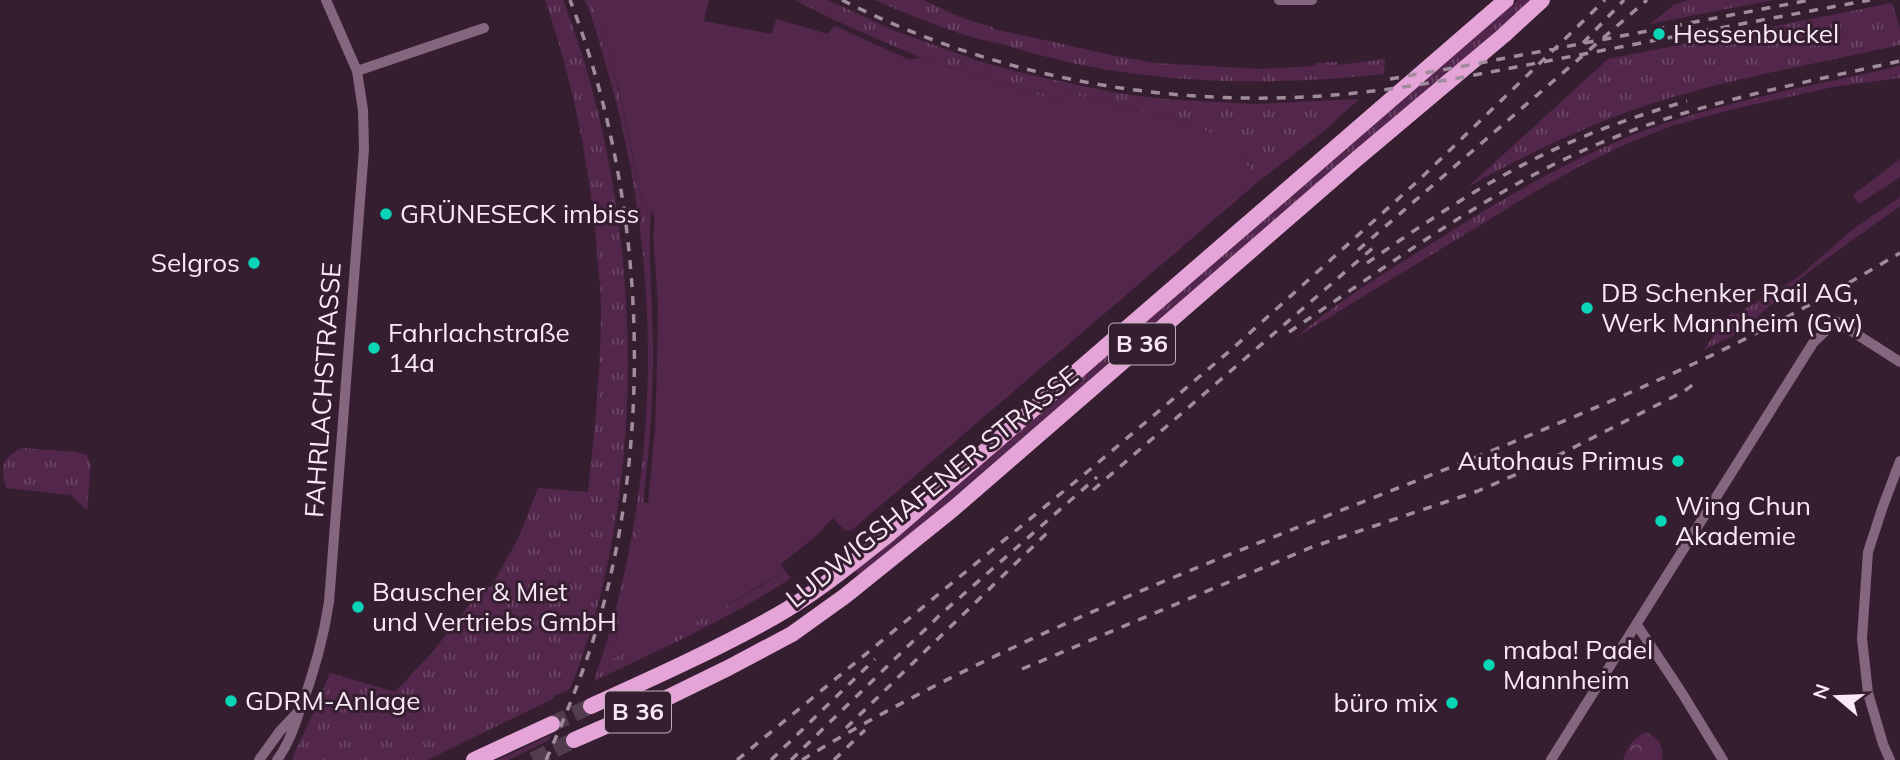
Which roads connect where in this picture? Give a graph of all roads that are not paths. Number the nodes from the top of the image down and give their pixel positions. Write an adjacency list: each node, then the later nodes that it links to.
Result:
1 (326, 0): 7 (street, FAHRLACHSTRASSE)
2 (1279, 0): 3 (street)
3 (1312, 0)
4 (1506, 0): 11 (main road, LUDWIGSHAFENER STRASSE / B 36)
5 (1542, 0): 14 (main road, LUDWIGSHAFENER STRASSE / B 36)
6 (484, 28): 7 (street)
7 (357, 71): 12 (street, FAHRLACHSTRASSE)
8 (1900, 362): 10 (street)
9 (1900, 461): 20 (street)
10 (1637, 625): 18 (street); 19 (street)
11 (591, 706)
12 (301, 709): 15 (street, FAHRLACHSTRASSE); 16 (street, FAHRLACHSTRASSE)
13 (552, 724): 17 (main road)
14 (573, 740)
15 (259, 760)
16 (277, 760)
17 (474, 760)
18 (1551, 760)
19 (1723, 760)
20 (1890, 760)

